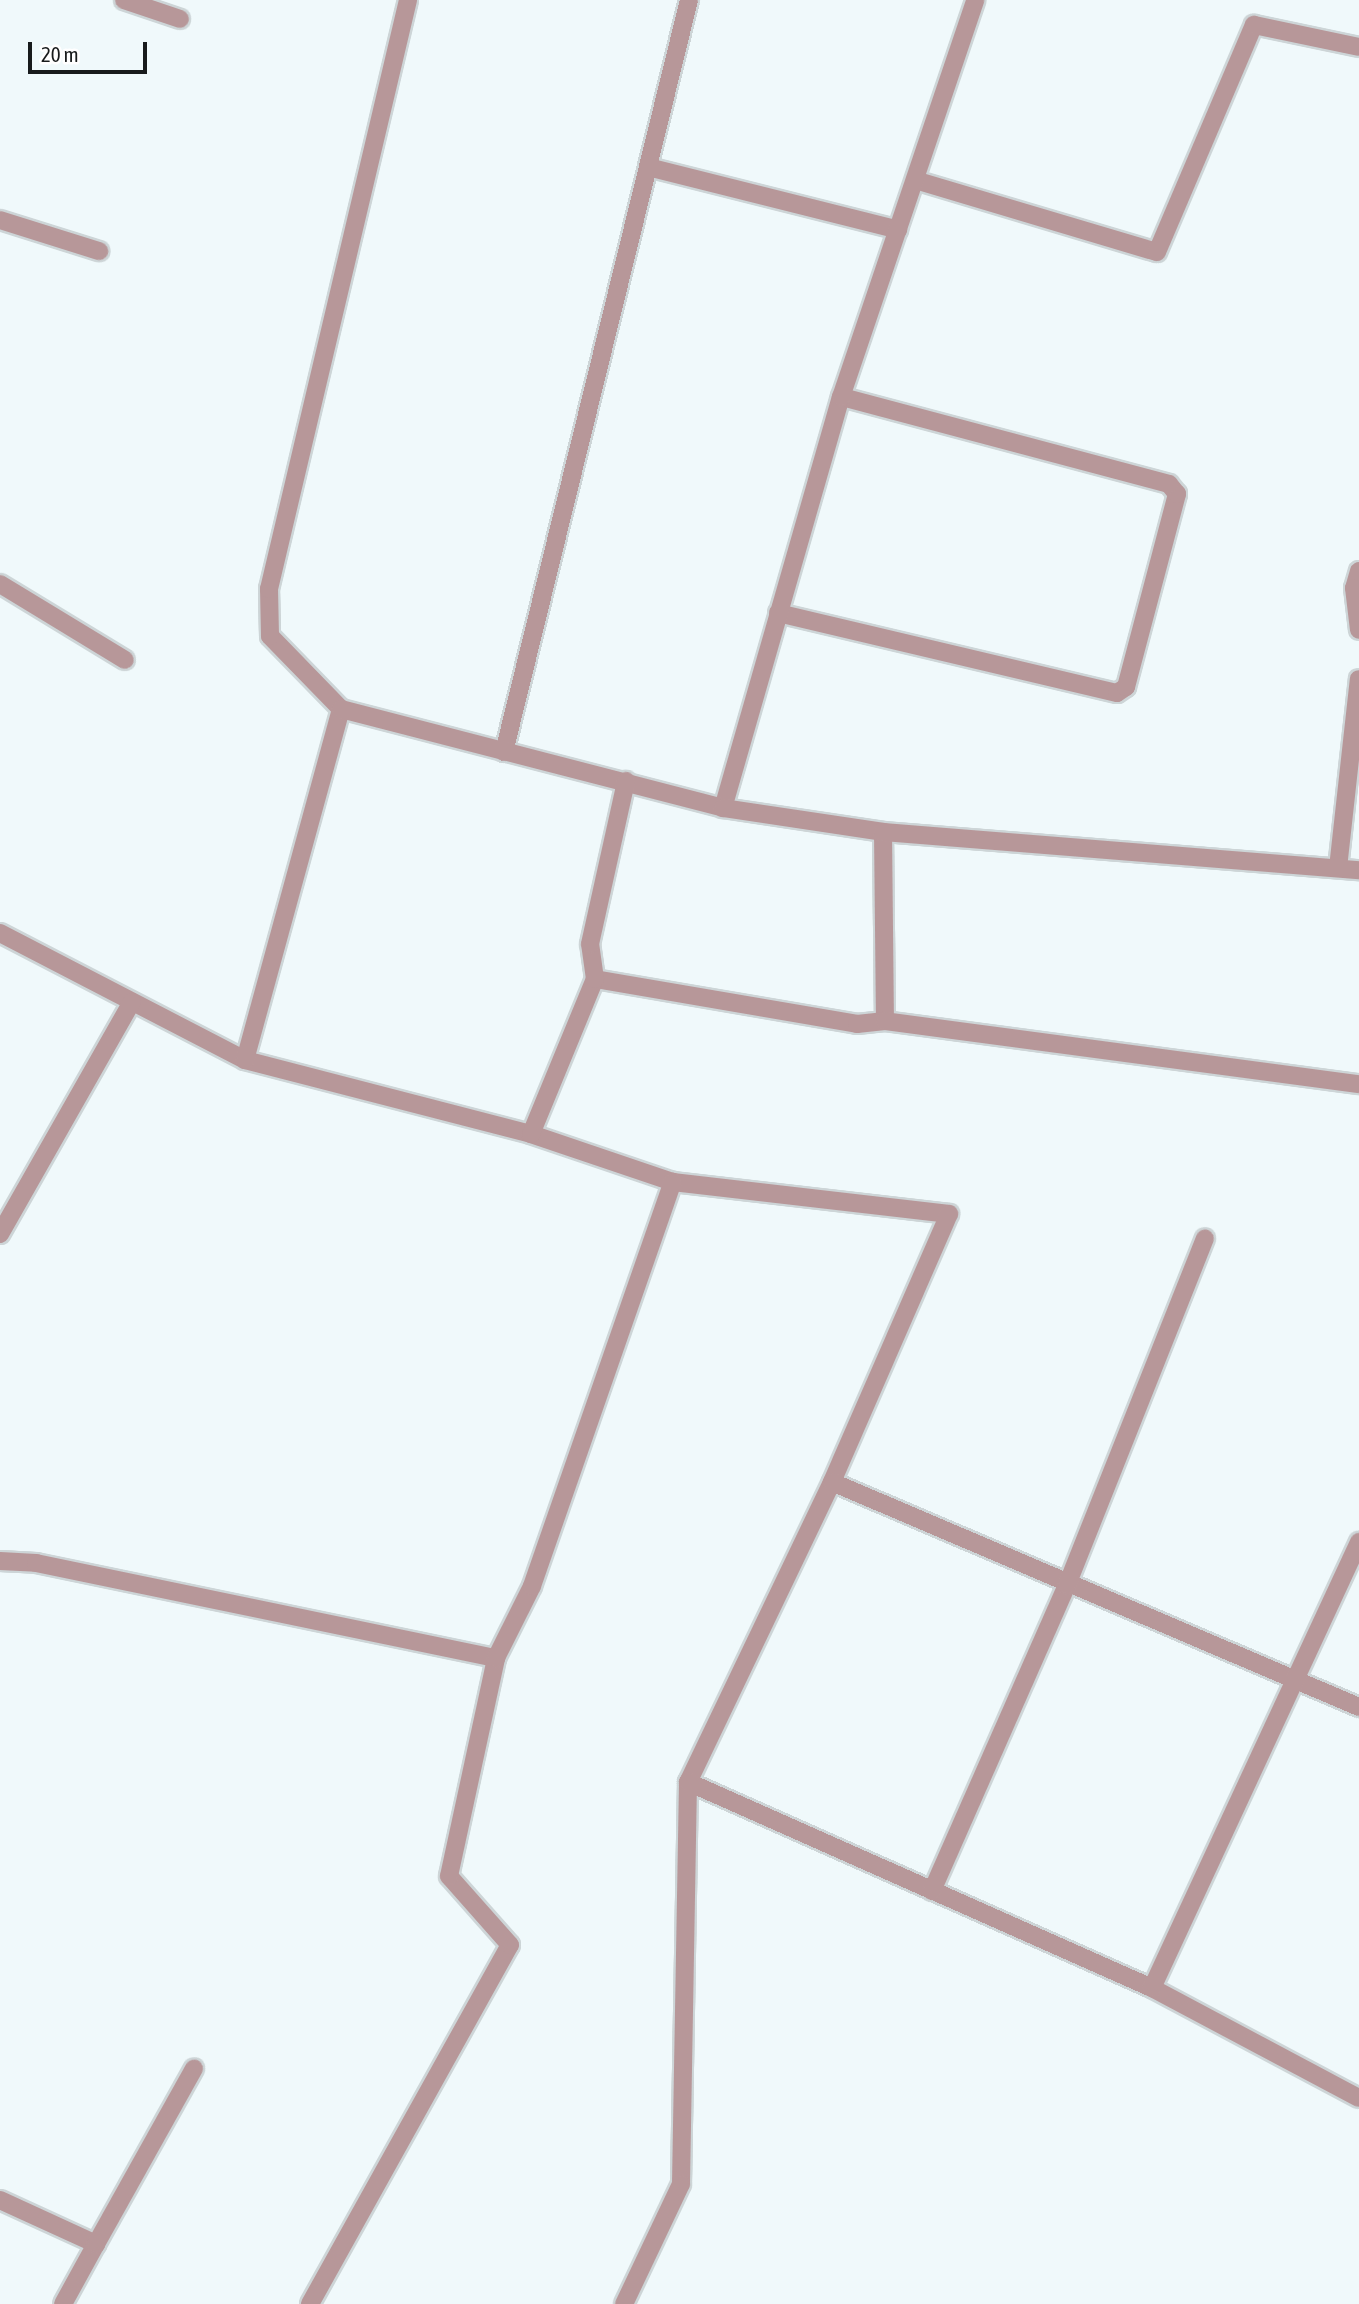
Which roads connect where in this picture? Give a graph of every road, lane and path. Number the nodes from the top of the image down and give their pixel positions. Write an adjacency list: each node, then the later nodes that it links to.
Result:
1 (124, 0): 5 (street)
2 (408, 0): 19 (street)
3 (689, 0): 7 (street)
4 (975, 0): 8 (street)
5 (180, 19)
6 (1359, 47): 8 (street)
7 (648, 167): 10 (street); 20 (street)
8 (915, 180): 10 (street)
9 (0, 220): 11 (street)
10 (898, 230): 12 (street)
11 (99, 251)
12 (842, 397): 15 (street); 15 (street)
13 (1357, 582): 16 (street)
14 (0, 584): 17 (street)
15 (778, 613): 22 (street)
16 (1359, 630)
17 (125, 660)
18 (1359, 679): 24 (street)
19 (341, 709): 20 (street); 30 (street)
20 (504, 752): 21 (street)
21 (626, 781): 22 (street); 27 (street)
22 (723, 808): 23 (street)
23 (883, 832): 24 (street); 29 (street)
24 (1338, 868): 25 (street)
25 (1359, 870)
26 (0, 933): 28 (street)
27 (594, 979): 29 (street); 32 (street)
28 (132, 1002): 30 (street); 34 (street)
29 (885, 1021): 31 (street)
30 (245, 1060): 32 (street)
31 (1359, 1084)
32 (531, 1134): 33 (street)
33 (673, 1182): 36 (street); 40 (street)
34 (0, 1234)
35 (1205, 1238): 39 (street)
36 (832, 1482): 39 (street); 43 (street)
37 (1359, 1542): 41 (street)
38 (0, 1561): 40 (street)
39 (1067, 1585): 41 (street); 44 (street)
40 (496, 1658): 51 (street)
41 (1296, 1678): 42 (street); 45 (street)
42 (1359, 1707)
43 (688, 1782): 44 (street); 52 (street)
44 (932, 1891): 45 (street)
45 (1152, 1988): 47 (street)
46 (194, 2069): 49 (street)
47 (1359, 2098)
48 (0, 2200): 49 (street)
49 (96, 2244): 50 (street)
50 (63, 2304)
51 (310, 2304)
52 (624, 2304)

